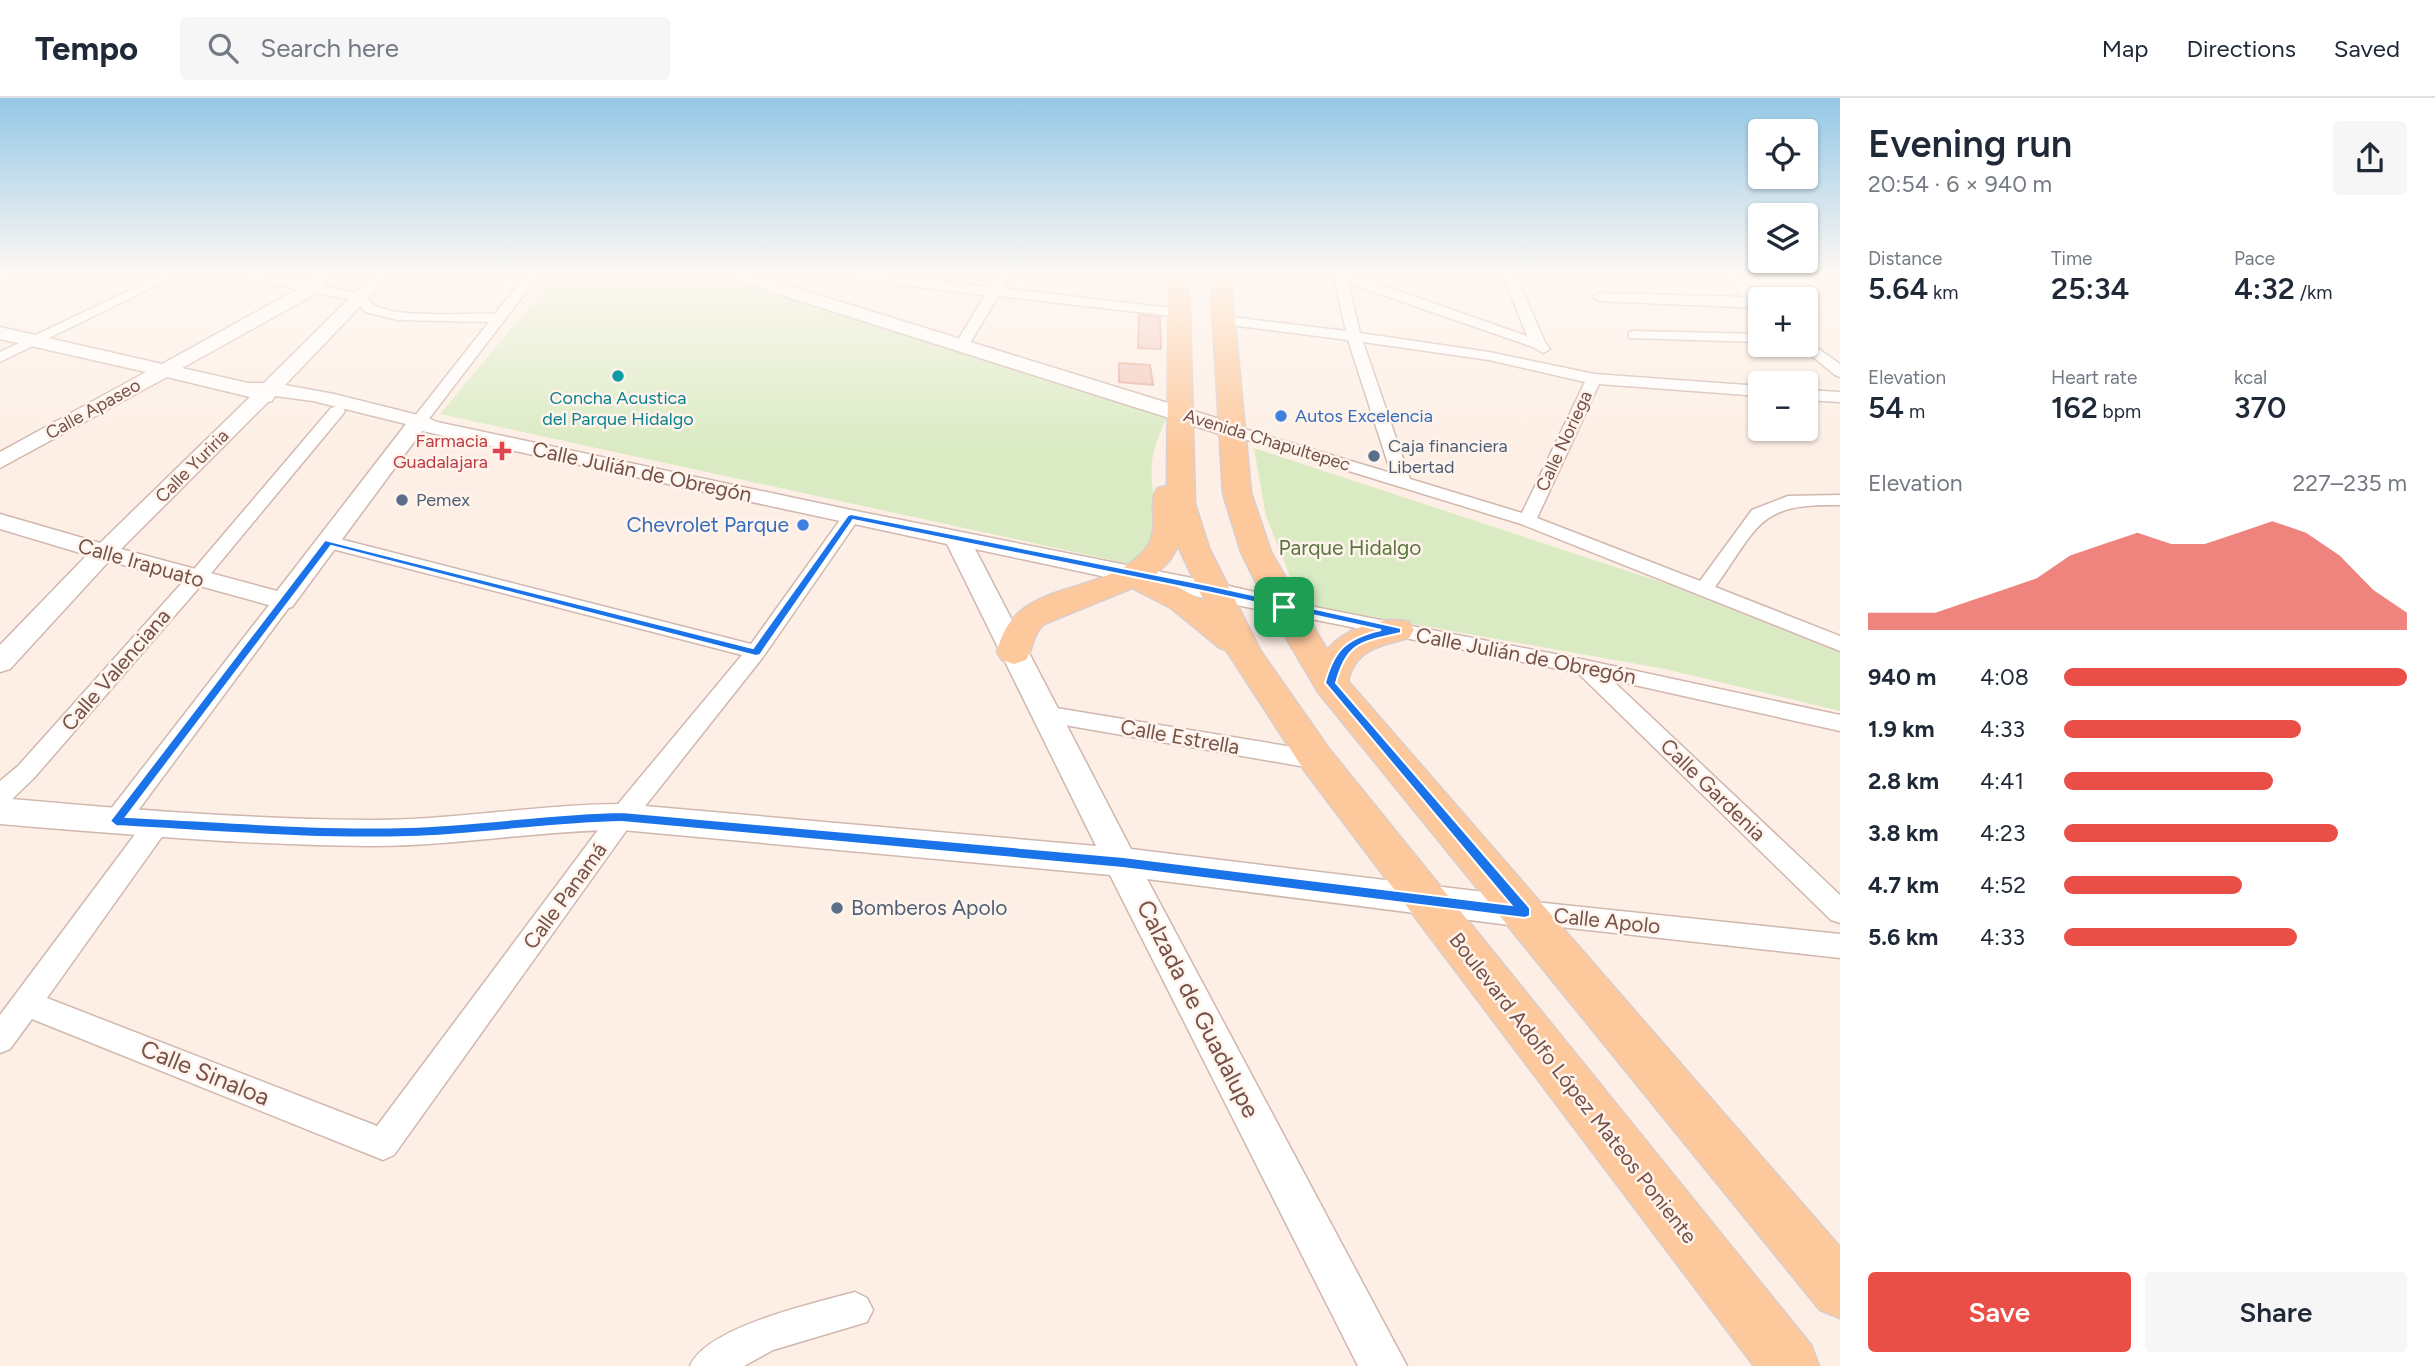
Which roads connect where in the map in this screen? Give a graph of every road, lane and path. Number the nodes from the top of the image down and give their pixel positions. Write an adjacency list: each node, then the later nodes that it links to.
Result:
1 (54, 331): 17 (street)
2 (233, 331): 22 (street, Calle Apaseo)
3 (323, 331): 26 (street, Calle Yuriria)
4 (489, 331): 31 (street)
5 (917, 331): 19 (street, Avenida Chapultepec)
6 (971, 331): 19 (street)
7 (1180, 331): 30 (main road, Boulevard Adolfo López Mateos Poniente)
8 (1223, 331): 32 (main road)
9 (1314, 331): 15 (street)
10 (1353, 331): 15 (street)
11 (1502, 331): 18 (street, Calle Noriega)
12 (1533, 331): 18 (street)
13 (0, 333): 17 (street)
14 (1634, 335): 16 (street)
15 (1354, 336): 24 (street); 34 (street)
16 (1748, 338)
17 (36, 340): 21 (street); 22 (street)
18 (1538, 344): 24 (street, Calle Noriega)
19 (962, 345): 30 (street, Avenida Chapultepec)
20 (1818, 354): 23 (street)
21 (0, 358)
22 (162, 370): 26 (street); 33 (street, Calle Apaseo)
23 (1840, 372)
24 (1594, 379): 25 (street); 37 (street, Calle Noriega)
25 (1748, 390)
26 (261, 391): 29 (street); 31 (street); 41 (street, Calle Yuriria)
27 (1818, 396): 28 (street)
28 (1840, 397)
29 (337, 411): 31 (street); 43 (street, Calle Valenciana)
30 (1181, 416): 32 (street, Avenida Chapultepec); 42 (main road); 45 (main road, Boulevard Adolfo López Mateos Poniente)
31 (421, 426): 36 (street, Calle Julián de Obregón); 40 (street)
32 (1231, 430): 34 (street, Avenida Chapultepec); 47 (main road)
33 (0, 461)
34 (1403, 482): 37 (street, Avenida Chapultepec)
35 (1840, 500): 44 (street)
36 (851, 517): 39 (street, Calle Julián de Obregón); 50 (street, Calle Panamá)
37 (1527, 520): 44 (street, Avenida Chapultepec)
38 (0, 521): 41 (street, Calle Irapuato)
39 (957, 539): 42 (street, Calle Julián de Obregón); 51 (street, Calzada de Guadalupe)
40 (328, 542): 46 (street); 50 (street)
41 (104, 552): 43 (street, Calle Irapuato); 53 (street, Calle Yuriria)
42 (1130, 575): 45 (street, Calle Julián de Obregón); 51 (main road); 52 (main road)
43 (196, 579): 46 (street, Calle Irapuato); 59 (street, Calle Valenciana)
44 (1704, 589): 49 (street, Avenida Chapultepec)
45 (1212, 590): 47 (street, Calle Julián de Obregón); 52 (main road, Boulevard Adolfo López Mateos Poniente)
46 (283, 601): 62 (street)
47 (1284, 607): 48 (street, Calle Julián de Obregón); 55 (main road)
48 (1397, 630): 54 (street, Calle Julián de Obregón); 55 (main road)
49 (1840, 645)
50 (756, 652): 61 (street, Calle Panamá)
51 (1014, 652): 56 (street, Calzada de Guadalupe)
52 (1245, 654): 58 (main road, Boulevard Adolfo López Mateos Poniente)
53 (0, 662)
54 (1585, 667): 57 (street, Calle Julián de Obregón); 67 (street, Calle Gardenia)
55 (1330, 683): 66 (main road)
56 (1044, 714): 58 (street, Calle Estrella); 64 (street, Calzada de Guadalupe)
57 (1840, 723)
58 (1317, 760): 65 (main road, Boulevard Adolfo López Mateos Poniente)
59 (0, 796)
60 (0, 811): 62 (street, Calle Apolo)
61 (622, 817): 63 (street, Calle Apolo); 64 (street, Calle Apolo); 71 (street, Calle Panamá)
62 (116, 821): 63 (street, Calle Apolo)
63 (158, 824): 69 (street)
64 (1123, 862): 65 (street, Calle Apolo); 75 (street, Calzada de Guadalupe)
65 (1427, 901): 66 (street, Calle Apolo); 76 (main road, Boulevard Adolfo López Mateos Poniente)
66 (1525, 912): 68 (street, Calle Apolo); 72 (main road)
67 (1840, 912)
68 (1840, 946)
69 (26, 1003): 70 (street); 71 (street, Calle Sinaloa)
70 (0, 1039)
71 (383, 1144)
72 (1840, 1290)
73 (855, 1311): 74 (street)
74 (708, 1366)
75 (1383, 1366)
76 (1790, 1366)

